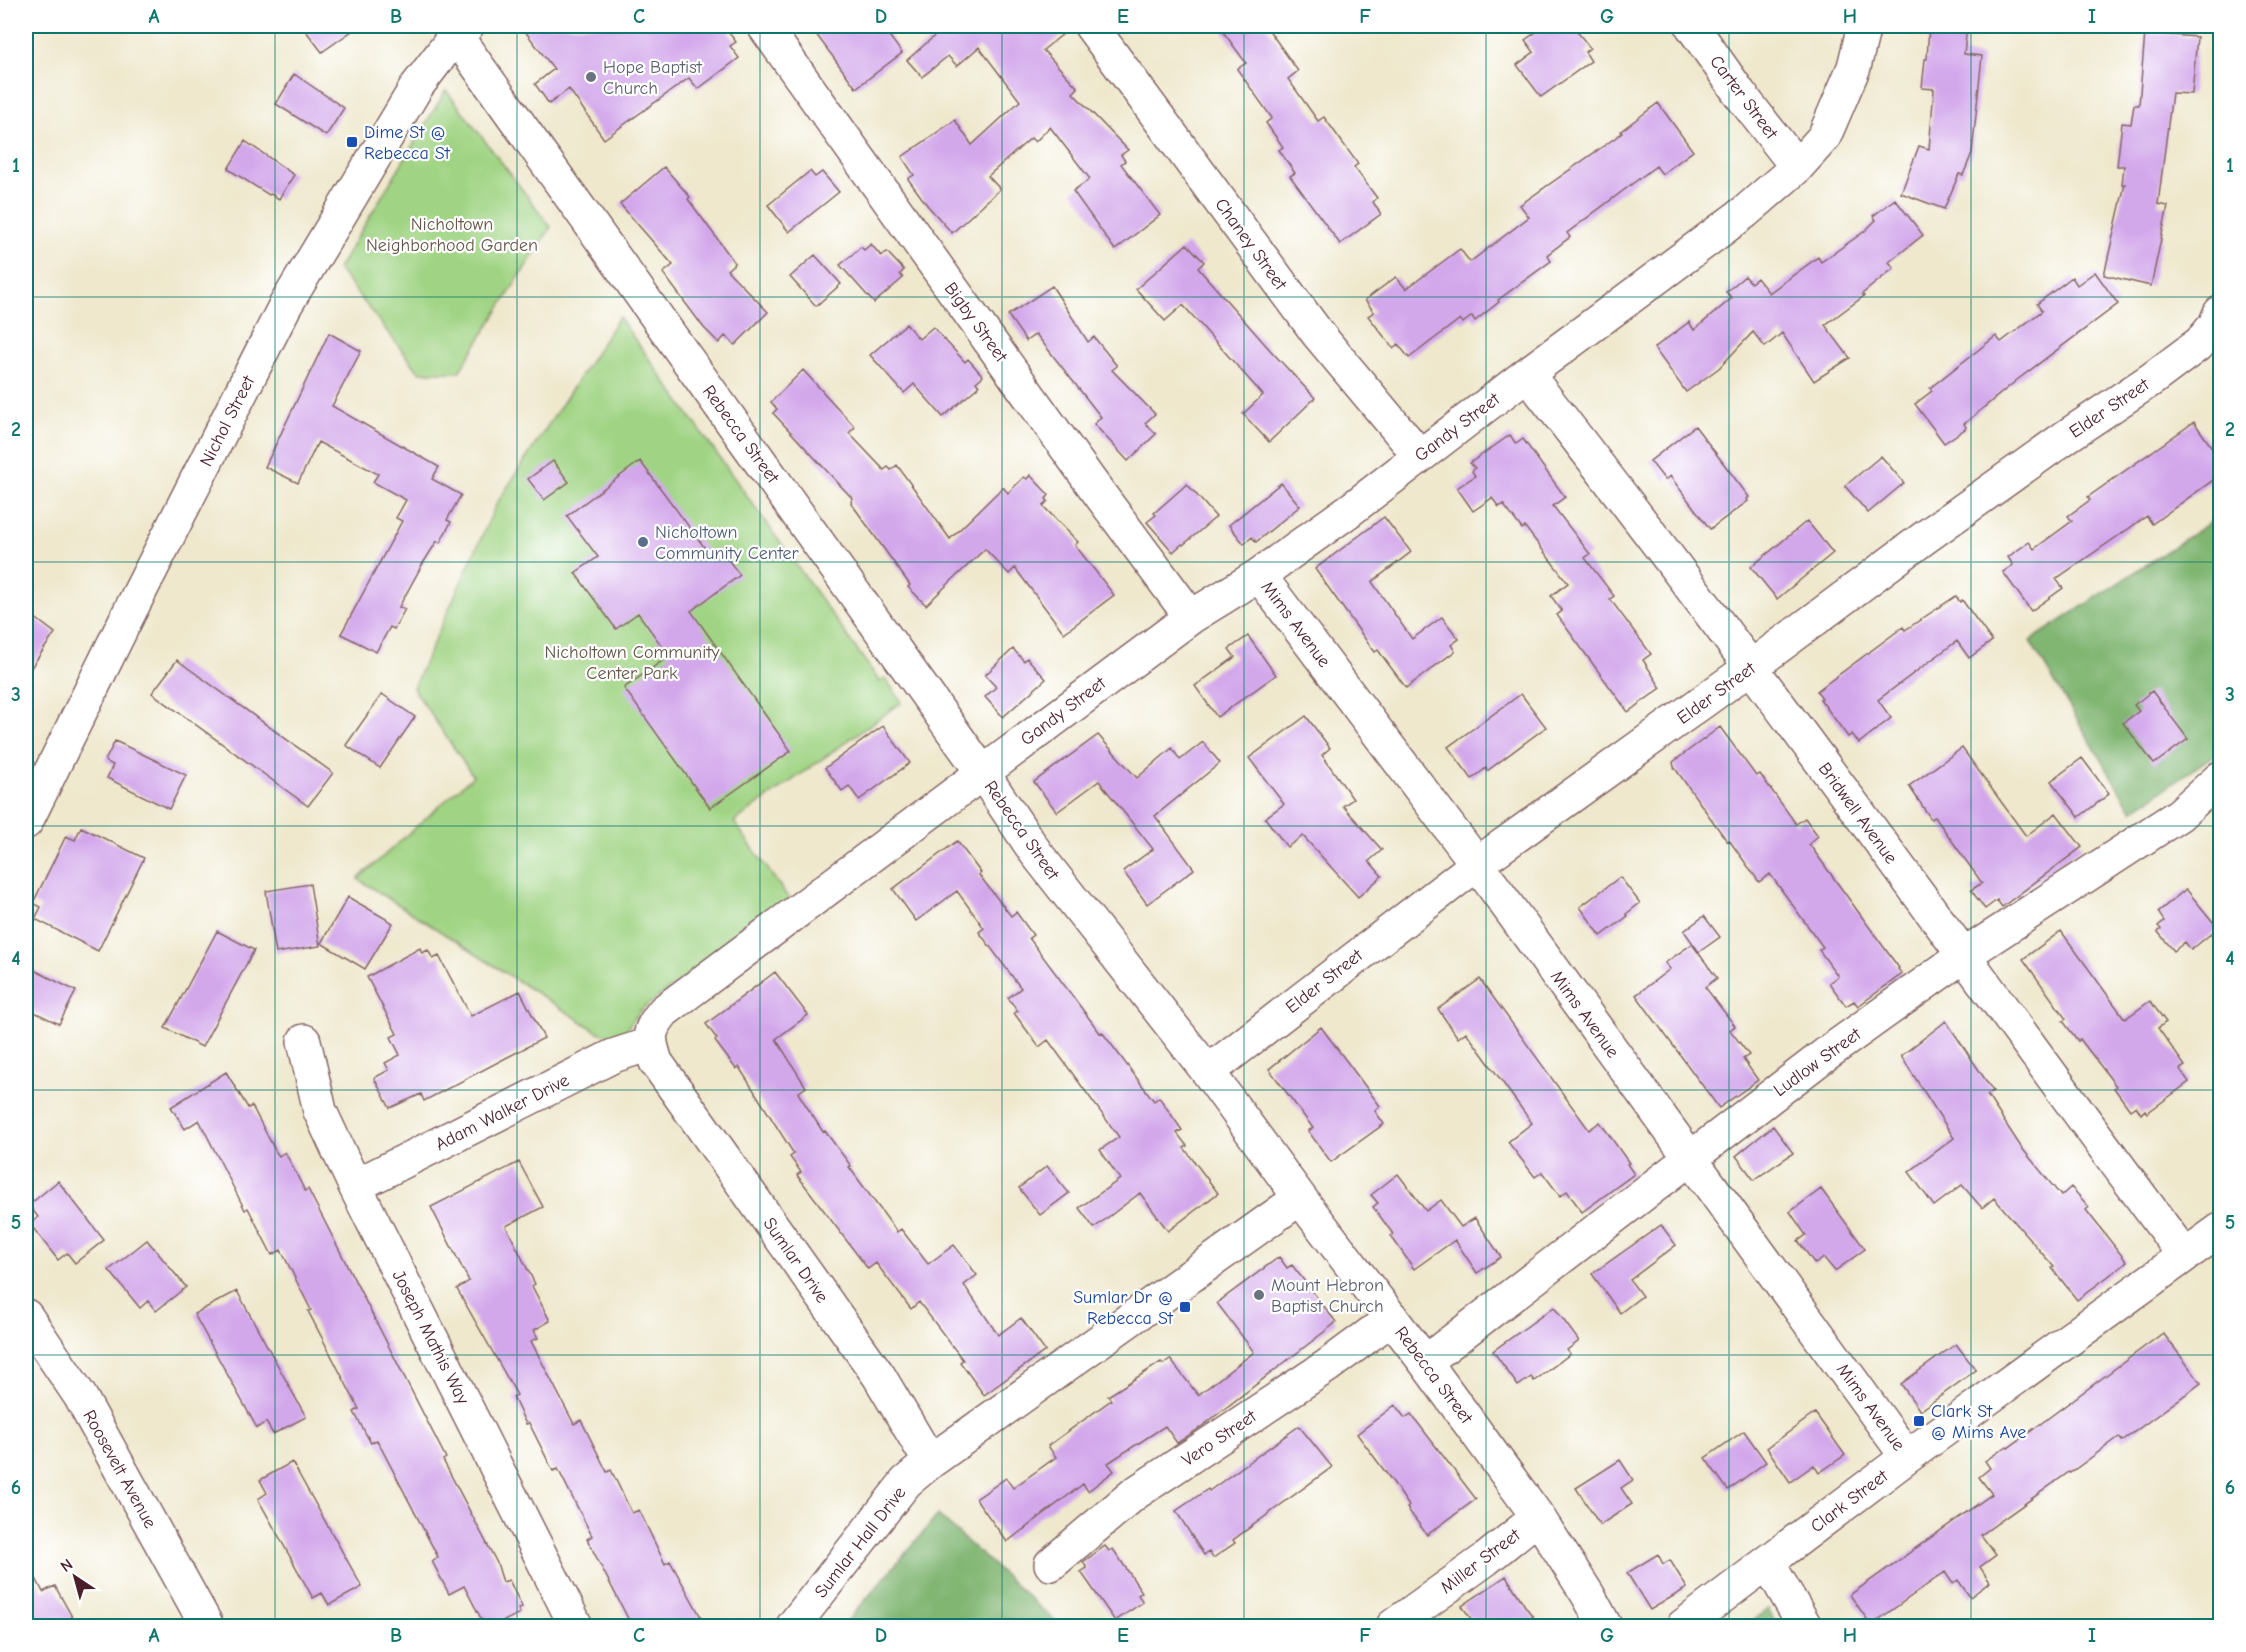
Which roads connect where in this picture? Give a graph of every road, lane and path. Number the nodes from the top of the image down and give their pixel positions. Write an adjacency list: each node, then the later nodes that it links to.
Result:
1 (764, 26): 11 (street, Bigby Street)
2 (1091, 26): 9 (street, Chaney Street)
3 (1692, 26): 6 (street, Carter Street)
4 (1864, 26): 6 (street, Gandy Street)
5 (457, 29): 13 (street, Rebecca Street); 15 (street, Nichol Street)
6 (1797, 167): 8 (street, Gandy Street)
7 (2220, 313): 12 (street, Elder Street)
8 (1527, 374): 9 (street, Gandy Street); 12 (street, Bridwell Avenue)
9 (1419, 456): 10 (street, Gandy Street)
10 (1259, 575): 11 (street, Gandy Street); 16 (street, Mims Avenue)
11 (1191, 617): 13 (street, Gandy Street)
12 (1751, 667): 16 (street, Elder Street); 17 (street, Bridwell Avenue)
13 (982, 772): 19 (street); 20 (street, Rebecca Street)
14 (2220, 778): 17 (street, Ludlow Street)
15 (30, 802)
16 (1477, 864): 20 (street, Elder Street); 21 (street, Mims Avenue)
17 (1963, 956): 21 (street, Ludlow Street); 25 (street, Bridwell Avenue)
18 (304, 1041): 22 (street, Joseph Mathis Way)
19 (650, 1044): 22 (street, Adam Walker Drive); 30 (street, Sumlar Drive)
20 (1208, 1072): 23 (street, Rebecca Street)
21 (1691, 1156): 28 (street, Ludlow Street); 29 (street, Mims Avenue)
22 (356, 1186): 35 (street, Joseph Mathis Way)
23 (1300, 1198): 27 (street, Rebecca Street); 30 (street)
24 (2220, 1230): 25 (street, Clark Street)
25 (2184, 1255): 29 (street, Clark Street)
26 (26, 1316): 34 (street, Roosevelt Avenue)
27 (1392, 1318): 28 (street, Rebecca Street); 32 (street, Vero Street)
28 (1425, 1362): 31 (street, Rebecca Street)
29 (1907, 1457): 33 (street, Clark Street)
30 (930, 1462): 36 (street, Sumlar Hall Drive)
31 (1538, 1517): 37 (street, Miller Street); 38 (street, Rebecca Street)
32 (1051, 1563)
33 (1768, 1563): 39 (street, Clark Street); 40 (street)
34 (207, 1626)
35 (576, 1626)
36 (793, 1626)
37 (1393, 1626)
38 (1605, 1626)
39 (1683, 1626)
40 (1805, 1626)

